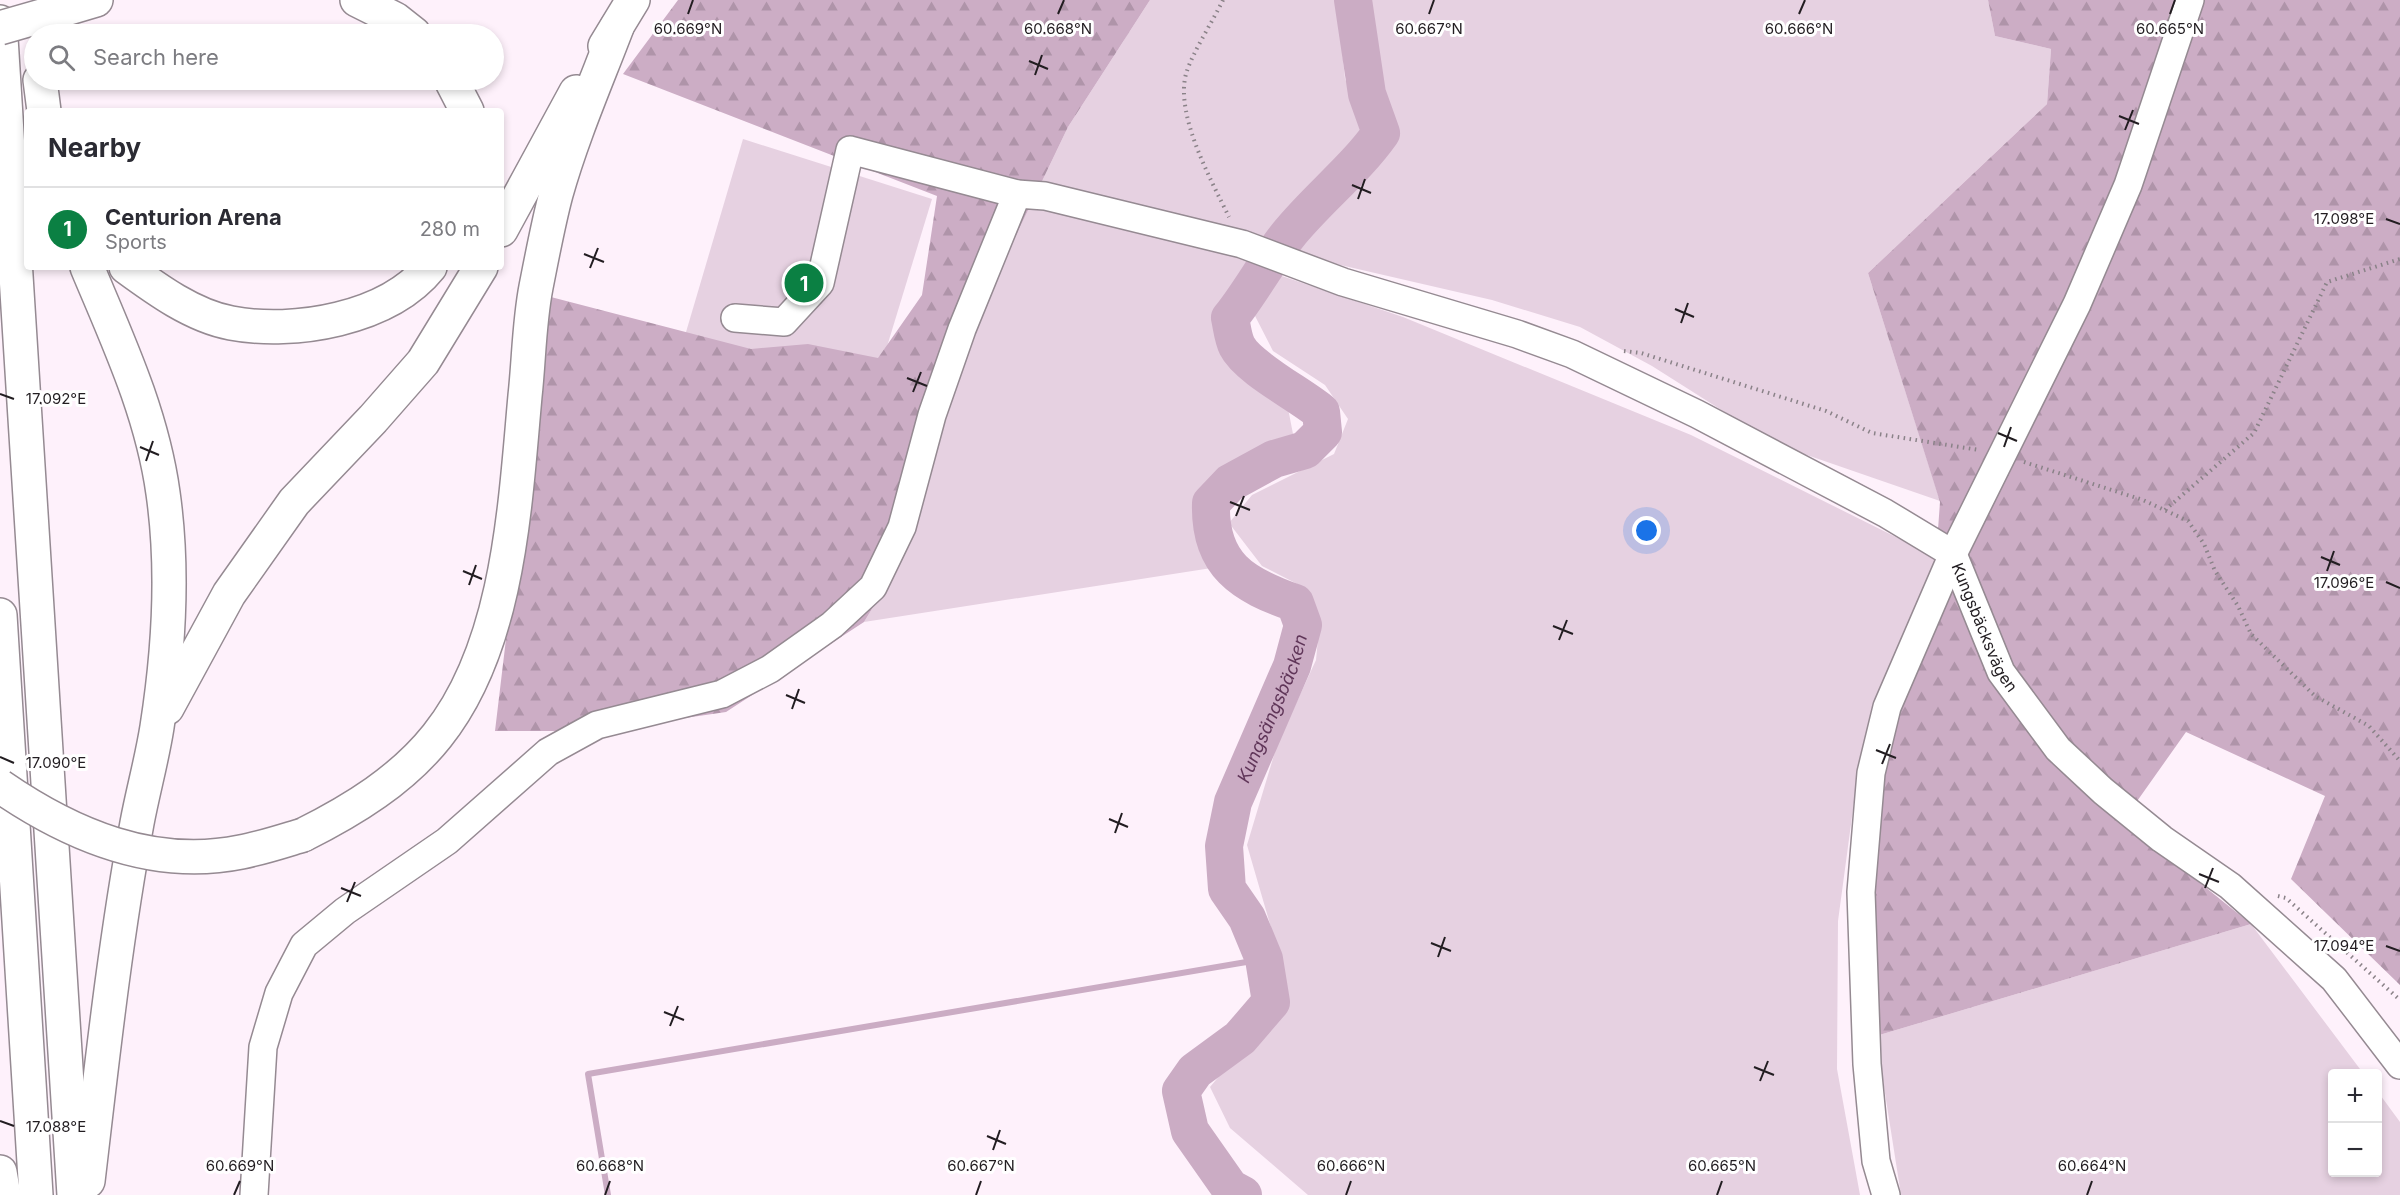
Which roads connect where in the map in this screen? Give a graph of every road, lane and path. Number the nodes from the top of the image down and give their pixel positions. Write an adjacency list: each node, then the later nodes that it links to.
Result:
1 (96, 0): 5 (highway)
2 (357, 0): 9 (highway)
3 (1223, 0): 17 (path)
4 (2190, 0): 25 (street, Kungsbäcksvägen)
5 (46, 6): 8 (highway); 10 (highway, bridge)
6 (625, 14): 16 (highway); 31 (highway, bridge)
7 (0, 22): 36 (highway)
8 (40, 24)
9 (402, 24)
10 (0, 28)
11 (41, 90): 13 (highway)
12 (456, 90): 14 (highway)
13 (44, 108)
14 (465, 108)
15 (1017, 194): 17 (street); 23 (street); 38 (street)
16 (504, 224)
17 (1242, 244): 27 (street)
18 (2400, 259): 26 (path)
19 (88, 270): 29 (highway)
20 (130, 270): 21 (highway)
21 (428, 270)
22 (479, 270): 29 (highway)
23 (735, 318)
24 (1620, 350): 25 (path)
25 (2002, 455): 26 (path); 27 (street, Kungsbäcksvägen)
26 (2165, 510): 30 (path)
27 (1953, 554): 32 (street, Kungsbäcksvägen); 39 (street)
28 (0, 615): 35 (highway)
29 (157, 729): 37 (highway)
30 (2400, 761)
31 (0, 786)
32 (2400, 1065)
33 (0, 1172): 34 (highway)
34 (4, 1195)
35 (36, 1195)
36 (74, 1195)
37 (87, 1195)
38 (254, 1195)
39 (1886, 1195)

